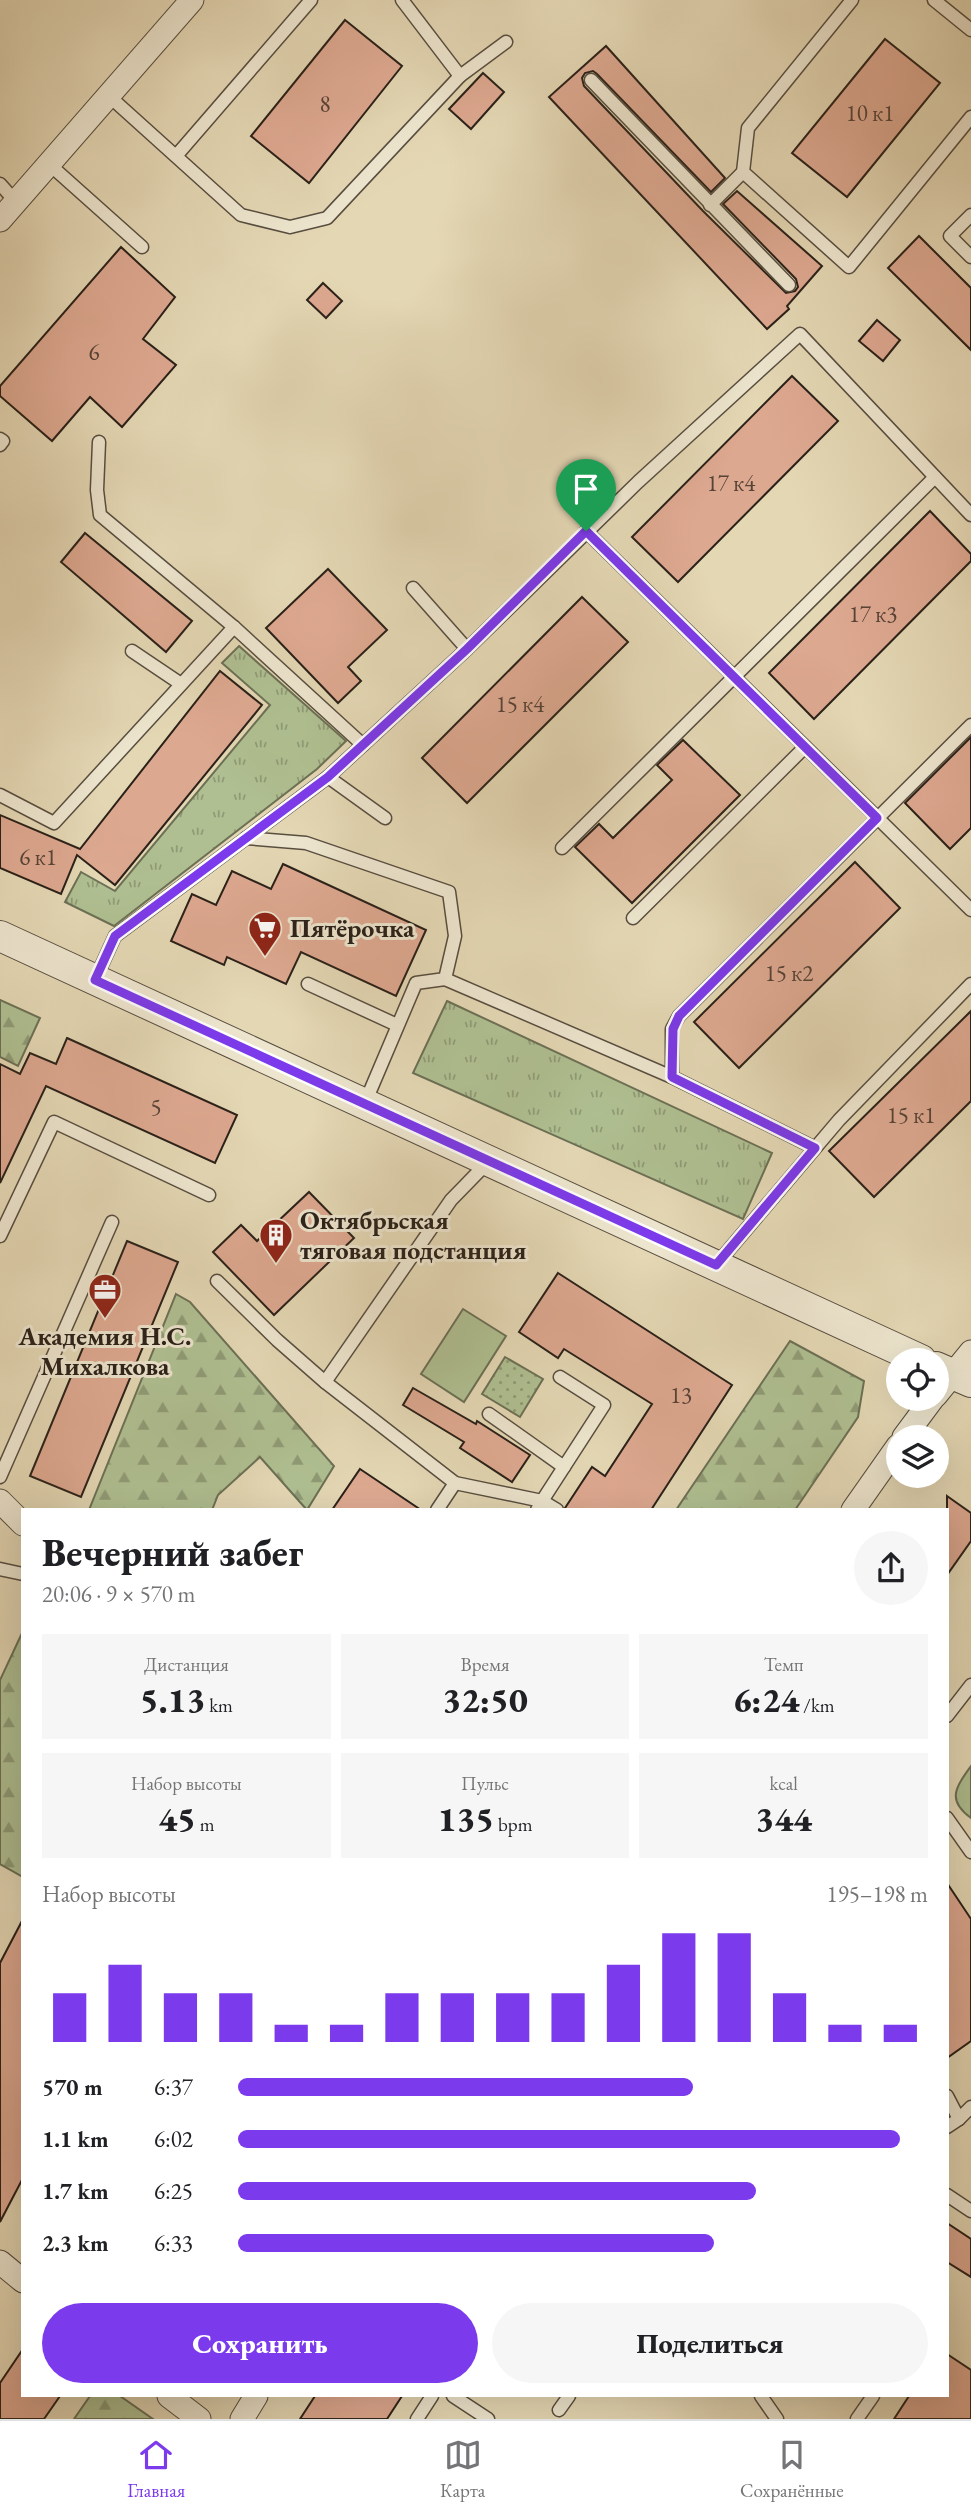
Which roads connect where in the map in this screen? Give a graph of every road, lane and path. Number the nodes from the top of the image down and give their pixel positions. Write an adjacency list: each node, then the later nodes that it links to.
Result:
1 (192, 0): 10 (street)
2 (311, 0): 12 (lane)
3 (402, 0): 8 (lane)
4 (852, 0): 14 (lane)
5 (934, 0): 6 (lane)
6 (971, 30)
7 (506, 42): 8 (lane)
8 (460, 76): 12 (lane)
9 (591, 80): 17 (lane)
10 (109, 96): 12 (lane); 13 (street)
11 (971, 117): 14 (lane)
12 (176, 156)
13 (49, 164): 16 (street); 20 (lane)
14 (743, 172): 17 (lane)
15 (0, 184): 16 (lane)
16 (16, 202): 19 (street)
17 (710, 205): 22 (lane)
18 (971, 215): 21 (lane)
19 (0, 220)
20 (142, 247)
21 (971, 257)
22 (789, 285)
23 (0, 439): 25 (lane)
24 (99, 442): 30 (lane)
25 (0, 445)
26 (935, 477): 27 (lane); 28 (lane); 33 (lane)
27 (971, 515)
28 (586, 531): 31 (lane); 33 (lane)
29 (413, 588): 31 (lane)
30 (234, 627): 34 (lane); 36 (lane)
31 (467, 649): 36 (lane)
32 (132, 651): 34 (lane)
33 (733, 676): 37 (lane); 43 (lane)
34 (181, 684): 39 (lane)
35 (971, 725): 41 (lane)
36 (363, 745): 38 (lane)
37 (805, 747): 41 (lane); 45 (lane)
38 (328, 777): 40 (lane); 42 (lane)
39 (0, 795)
40 (385, 818)
41 (877, 818): 44 (lane); 52 (lane)
42 (246, 838): 47 (lane); 48 (lane)
43 (562, 848)
44 (971, 910)
45 (633, 918)
46 (0, 936): 48 (street)
47 (445, 979): 51 (lane); 52 (lane)
48 (95, 980): 53 (street)
49 (308, 984): 51 (lane)
50 (971, 984): 54 (lane)
51 (397, 1025): 53 (lane)
52 (672, 1077): 54 (lane)
53 (365, 1104): 55 (street)
54 (815, 1148): 59 (lane)
55 (489, 1161): 59 (street); 64 (lane)
56 (209, 1195): 58 (lane)
57 (112, 1223): 69 (lane)
58 (0, 1236)
59 (716, 1265): 61 (street)
60 (217, 1281): 64 (lane)
61 (894, 1348)
62 (559, 1377): 68 (lane)
63 (950, 1378): 66 (street)
64 (325, 1382): 70 (lane)
65 (489, 1415): 68 (lane)
66 (913, 1425)
67 (886, 1463): 74 (street)
68 (564, 1467): 72 (lane)
69 (0, 1477)
70 (455, 1483): 72 (lane); 73 (lane)
71 (0, 1501): 75 (street)
72 (540, 1506)
73 (438, 1508)
74 (854, 1508)
75 (21, 1522)
76 (0, 1569): 77 (lane)
77 (21, 1574)
78 (971, 1685): 79 (lane)
79 (949, 1713)
80 (949, 1821): 81 (lane)
81 (971, 1852)
82 (949, 2100): 84 (lane)
83 (971, 2107): 84 (lane)
84 (960, 2119): 85 (lane)
85 (949, 2126)
86 (949, 2196): 87 (lane)
87 (971, 2211)
88 (1, 2265): 89 (street)
89 (21, 2280)
90 (170, 2397): 98 (street)
91 (255, 2397): 99 (street)
92 (431, 2397): 100 (lane)
93 (455, 2397): 101 (lane)
94 (568, 2397): 97 (lane)
95 (762, 2397): 102 (lane)
96 (872, 2397): 103 (lane)
97 (559, 2410)
98 (199, 2419)
99 (242, 2419)
100 (417, 2419)
101 (488, 2419)
102 (777, 2419)
103 (857, 2419)

